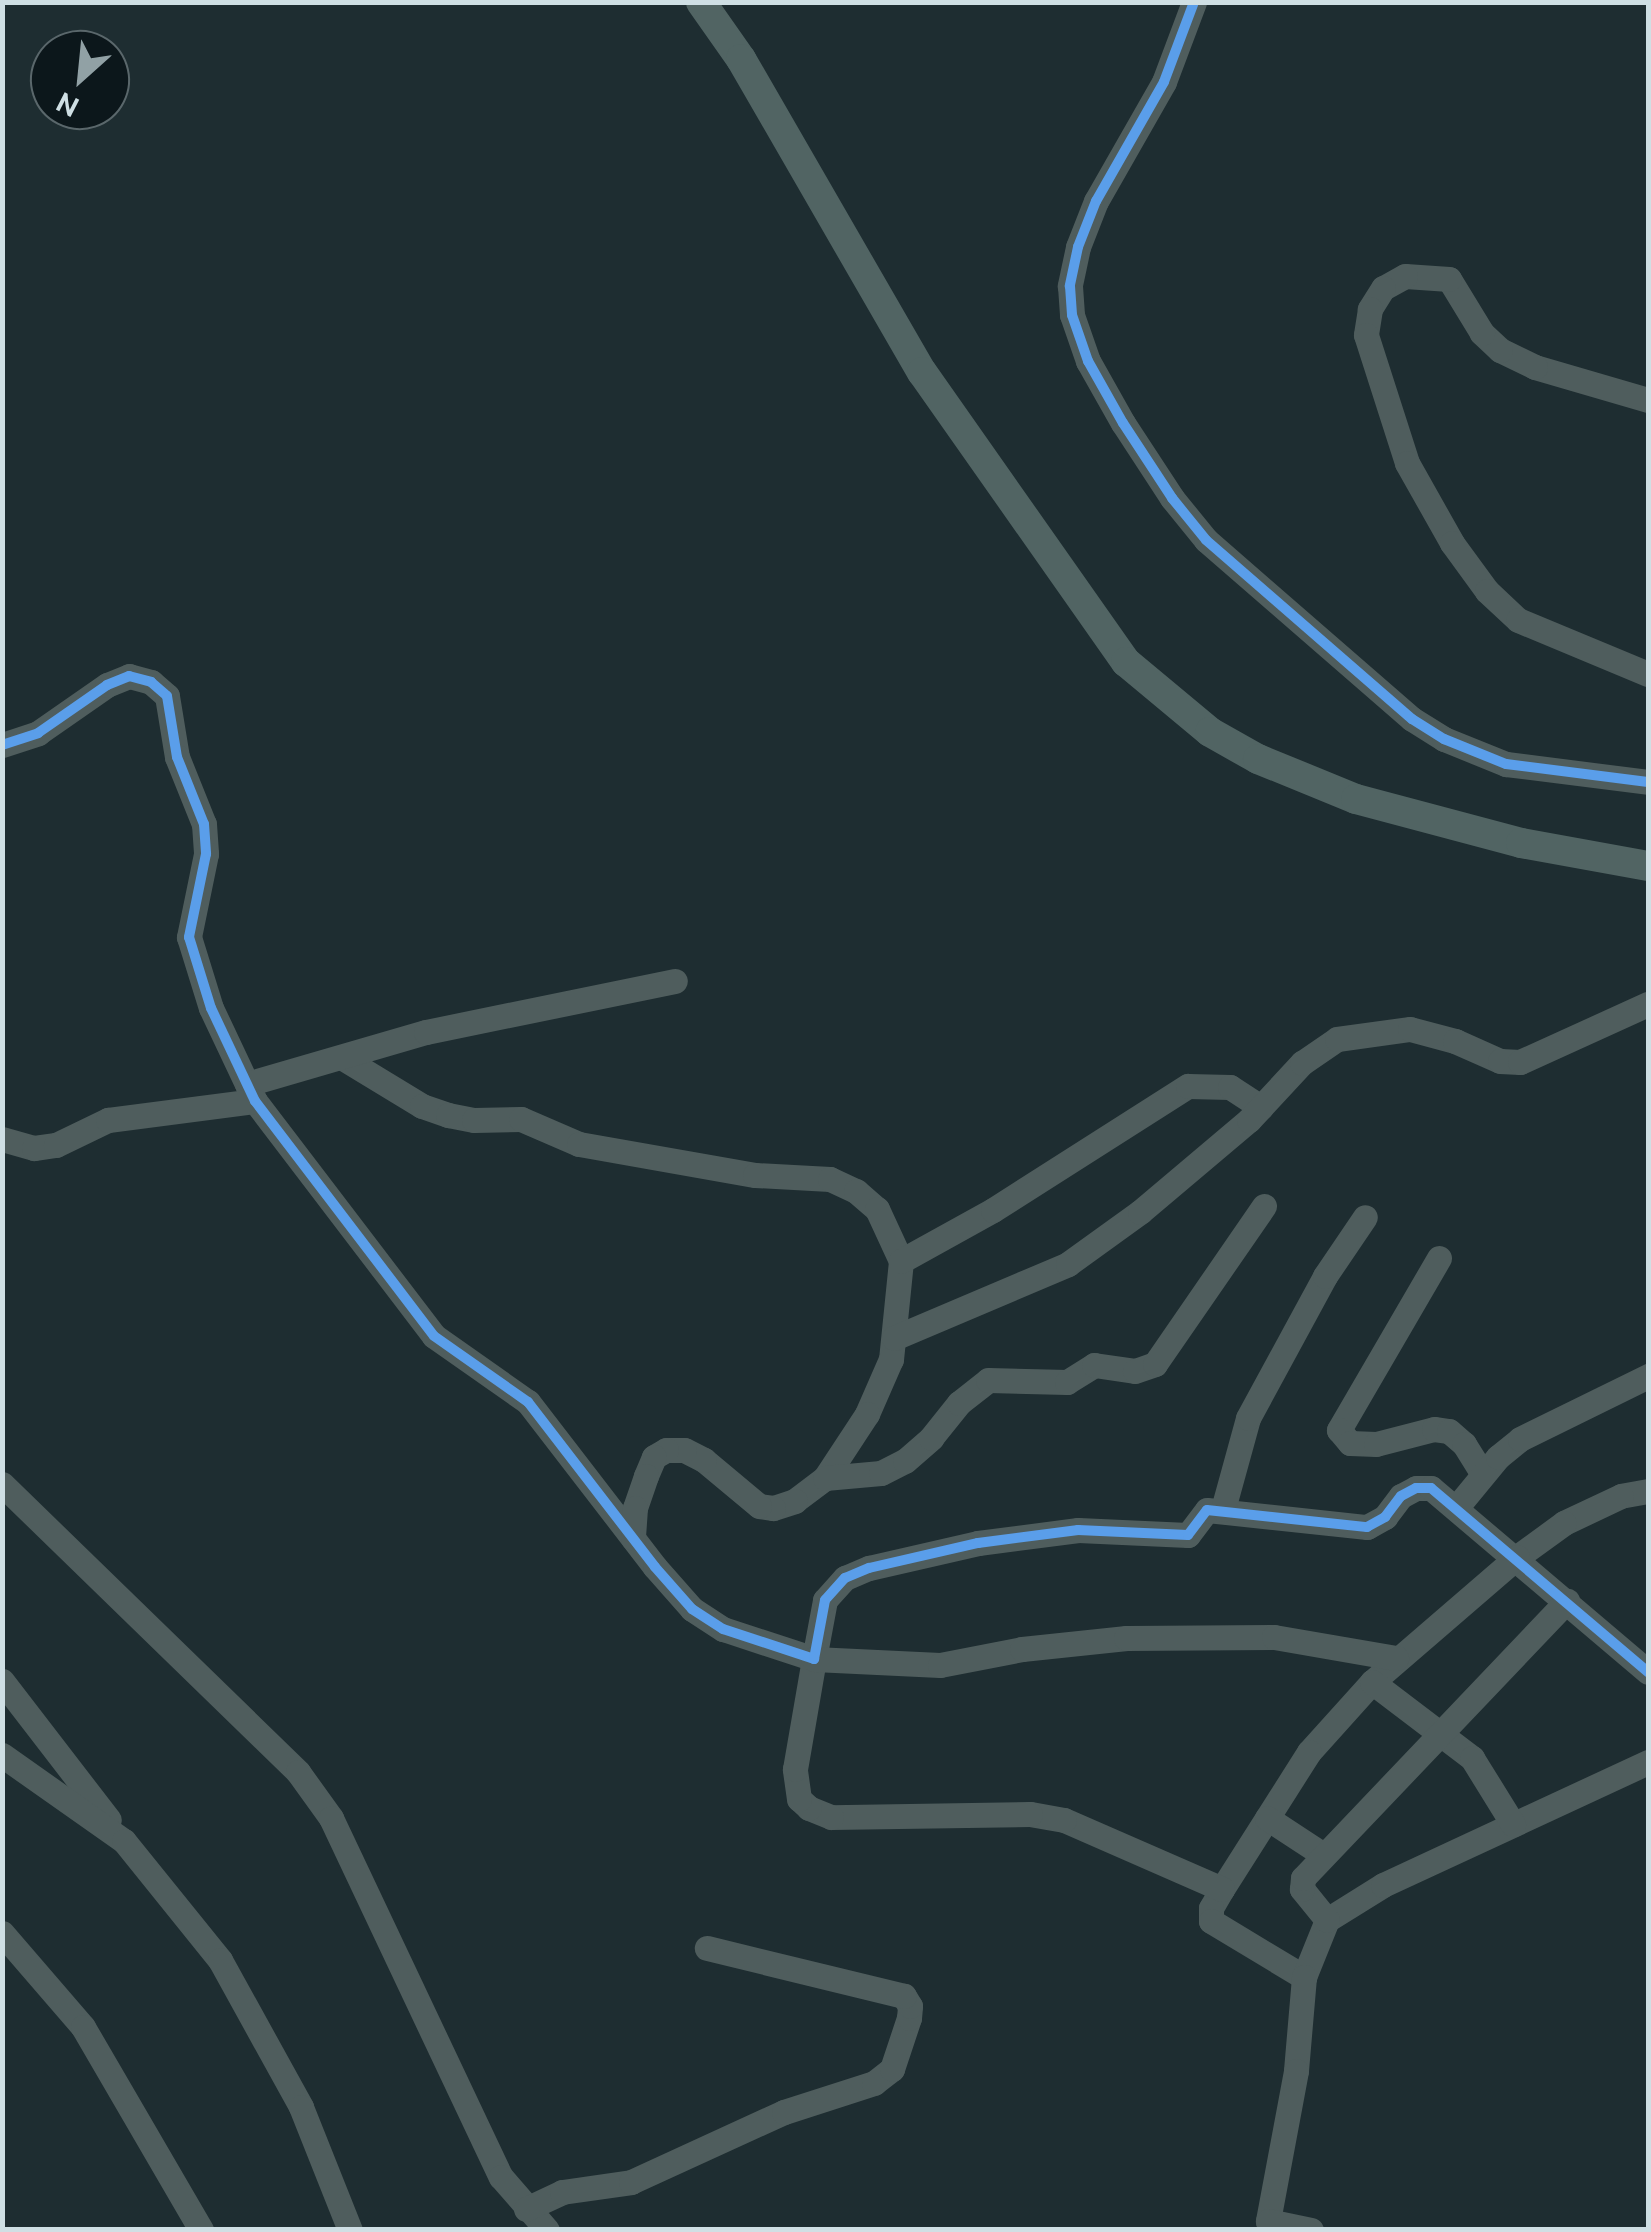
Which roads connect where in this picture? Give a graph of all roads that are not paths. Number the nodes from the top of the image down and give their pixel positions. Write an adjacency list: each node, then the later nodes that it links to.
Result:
1 (702, 2): 7 (main road)
2 (1194, 2): 6 (street)
3 (1648, 400): 4 (street)
4 (1648, 674)
5 (2, 744): 11 (street)
6 (1648, 782)
7 (1648, 866)
8 (674, 981): 10 (street)
9 (1648, 1004): 12 (street)
10 (343, 1058): 11 (street); 17 (street)
11 (251, 1093): 13 (street); 26 (street)
12 (1261, 1107): 17 (street); 18 (street)
13 (2, 1139)
14 (1264, 1206): 21 (street)
15 (1364, 1216): 25 (street)
16 (1440, 1258): 20 (street)
17 (901, 1261): 18 (street)
18 (894, 1338): 21 (street)
19 (1648, 1376): 20 (street)
20 (1482, 1473): 24 (street)
21 (824, 1478): 26 (street)
22 (2, 1484): 46 (street)
23 (1648, 1490): 27 (street)
24 (1456, 1508): 25 (street); 27 (street)
25 (1223, 1510): 30 (street)
26 (633, 1538): 30 (street)
27 (1516, 1557): 28 (street); 29 (street)
28 (1568, 1601): 31 (street); 34 (street)
29 (1396, 1658): 30 (street); 33 (street)
30 (814, 1660): 41 (street)
31 (1648, 1672)
32 (2, 1682): 39 (street)
33 (1372, 1682): 34 (street); 37 (street)
34 (1443, 1732): 38 (street); 40 (street)
35 (2, 1755): 39 (street)
36 (1648, 1762): 38 (street)
37 (1266, 1818): 40 (street); 41 (street)
38 (1513, 1824): 42 (street)
39 (124, 1840): 49 (street)
40 (1322, 1854): 42 (street)
41 (1222, 1889): 45 (street)
42 (1327, 1920): 45 (street)
43 (2, 1933): 48 (street)
44 (707, 1948): 46 (street)
45 (1304, 1977): 47 (street)
46 (526, 2209): 50 (street)
47 (1265, 2226): 51 (street)
48 (202, 2230)
49 (350, 2230)
50 (546, 2230)
51 (1311, 2230)

